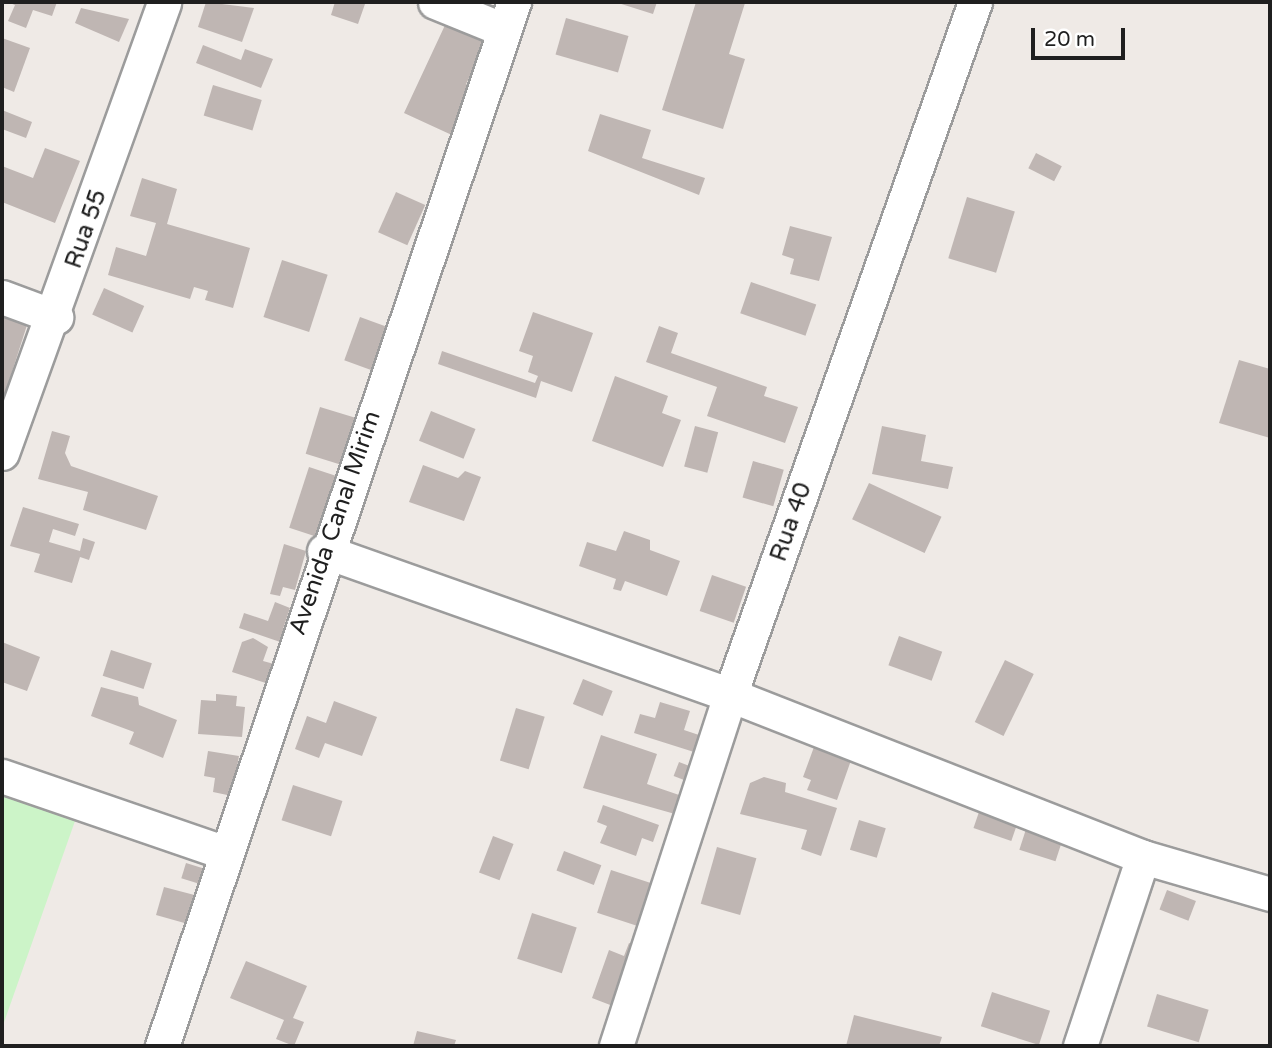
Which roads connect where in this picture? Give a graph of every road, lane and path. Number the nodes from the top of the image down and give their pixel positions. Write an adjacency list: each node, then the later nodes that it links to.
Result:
1 (164, 2): 6 (street, Rua 55)
2 (435, 2): 4 (street)
3 (975, 2): 9 (street, Rua 40)
4 (509, 16): 8 (street, Avenida Canal Mirim)
5 (2, 297): 6 (street)
6 (56, 317): 7 (street, Rua 55)
7 (2, 453)
8 (324, 551): 9 (street); 11 (street, Avenida Canal Mirim)
9 (730, 695): 12 (street); 15 (street, Rua 40)
10 (2, 776): 11 (street)
11 (225, 853): 14 (street, Avenida Canal Mirim)
12 (1143, 857): 13 (street); 16 (street)
13 (1270, 894)
14 (162, 1046)
15 (616, 1046)
16 (1080, 1046)

